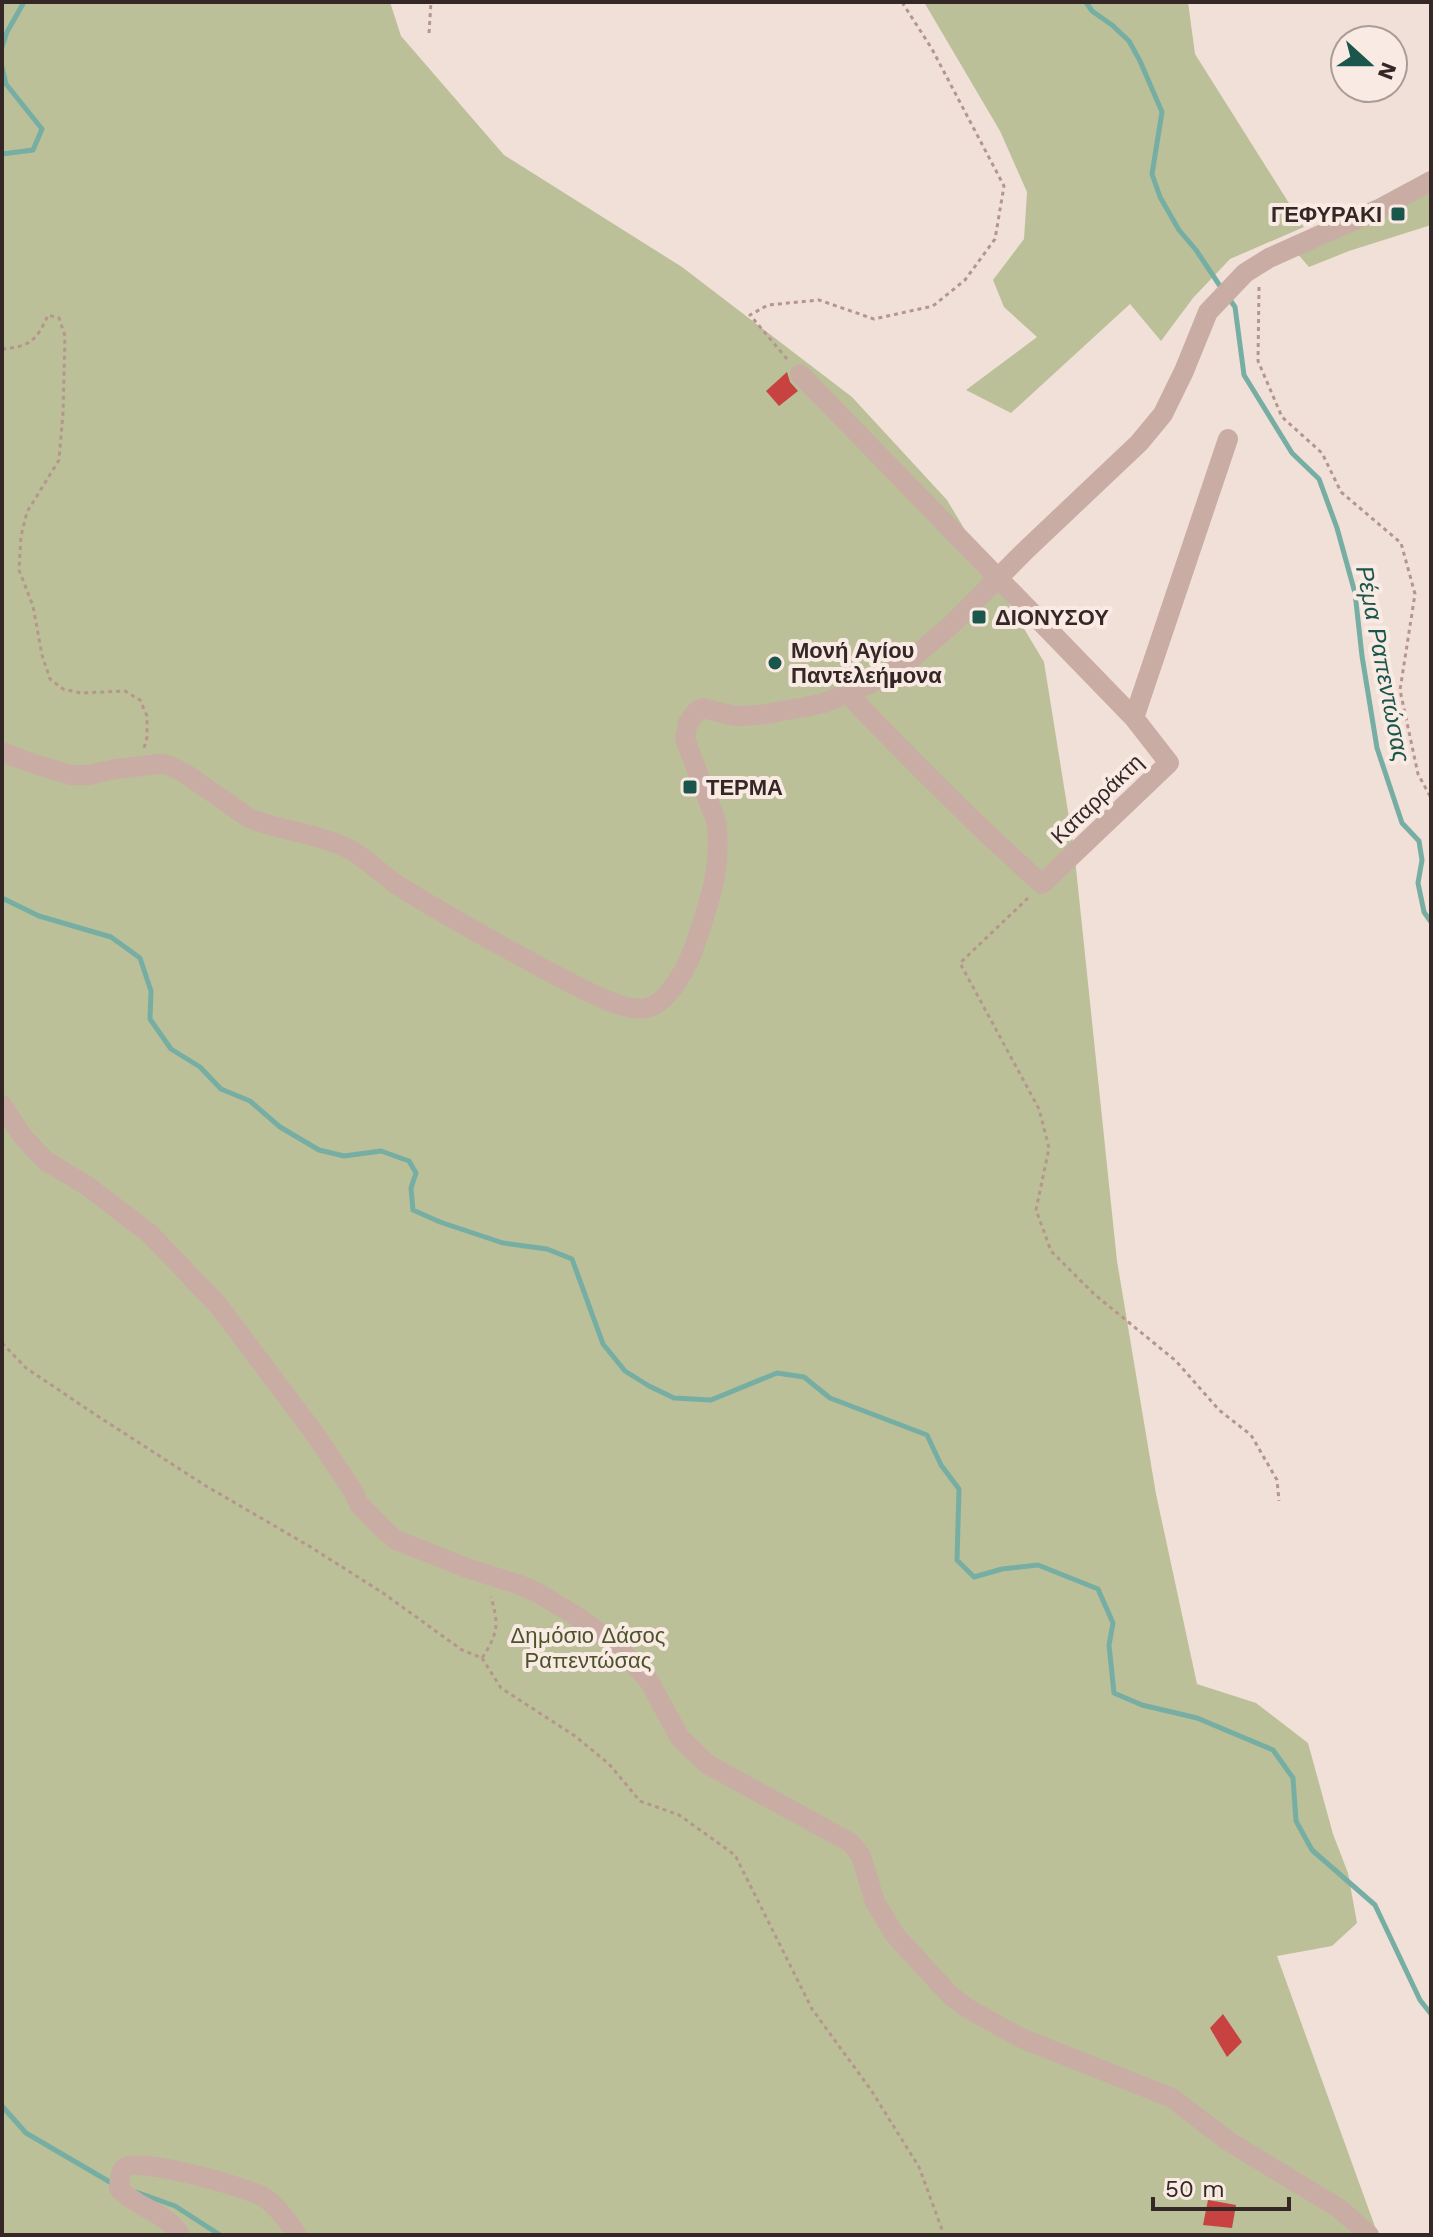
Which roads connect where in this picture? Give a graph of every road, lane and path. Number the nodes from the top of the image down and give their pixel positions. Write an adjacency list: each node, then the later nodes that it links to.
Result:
1 (431, 2): 3 (path)
2 (902, 2): 7 (path)
3 (429, 33)
4 (1431, 181): 5 (street)
5 (1252, 268): 9 (street); 14 (path)
6 (2, 349): 13 (path)
7 (800, 374): 9 (street, Καταρράκτη)
8 (1228, 439): 11 (street)
9 (998, 578): 10 (street); 11 (street, Καταρράκτη)
10 (847, 693): 13 (street); 15 (street)
11 (1134, 718): 15 (street, Καταρράκτη)
12 (2, 752): 13 (street)
13 (138, 767)
14 (1431, 798)
15 (1042, 884): 18 (path)
16 (2, 1105): 19 (street)
17 (2, 1343): 20 (path)
18 (1279, 1501)
19 (485, 1574): 20 (path); 24 (street)
20 (482, 1658): 23 (path)
21 (180, 2235): 22 (street)
22 (297, 2235)
23 (944, 2235)
24 (1369, 2235)

